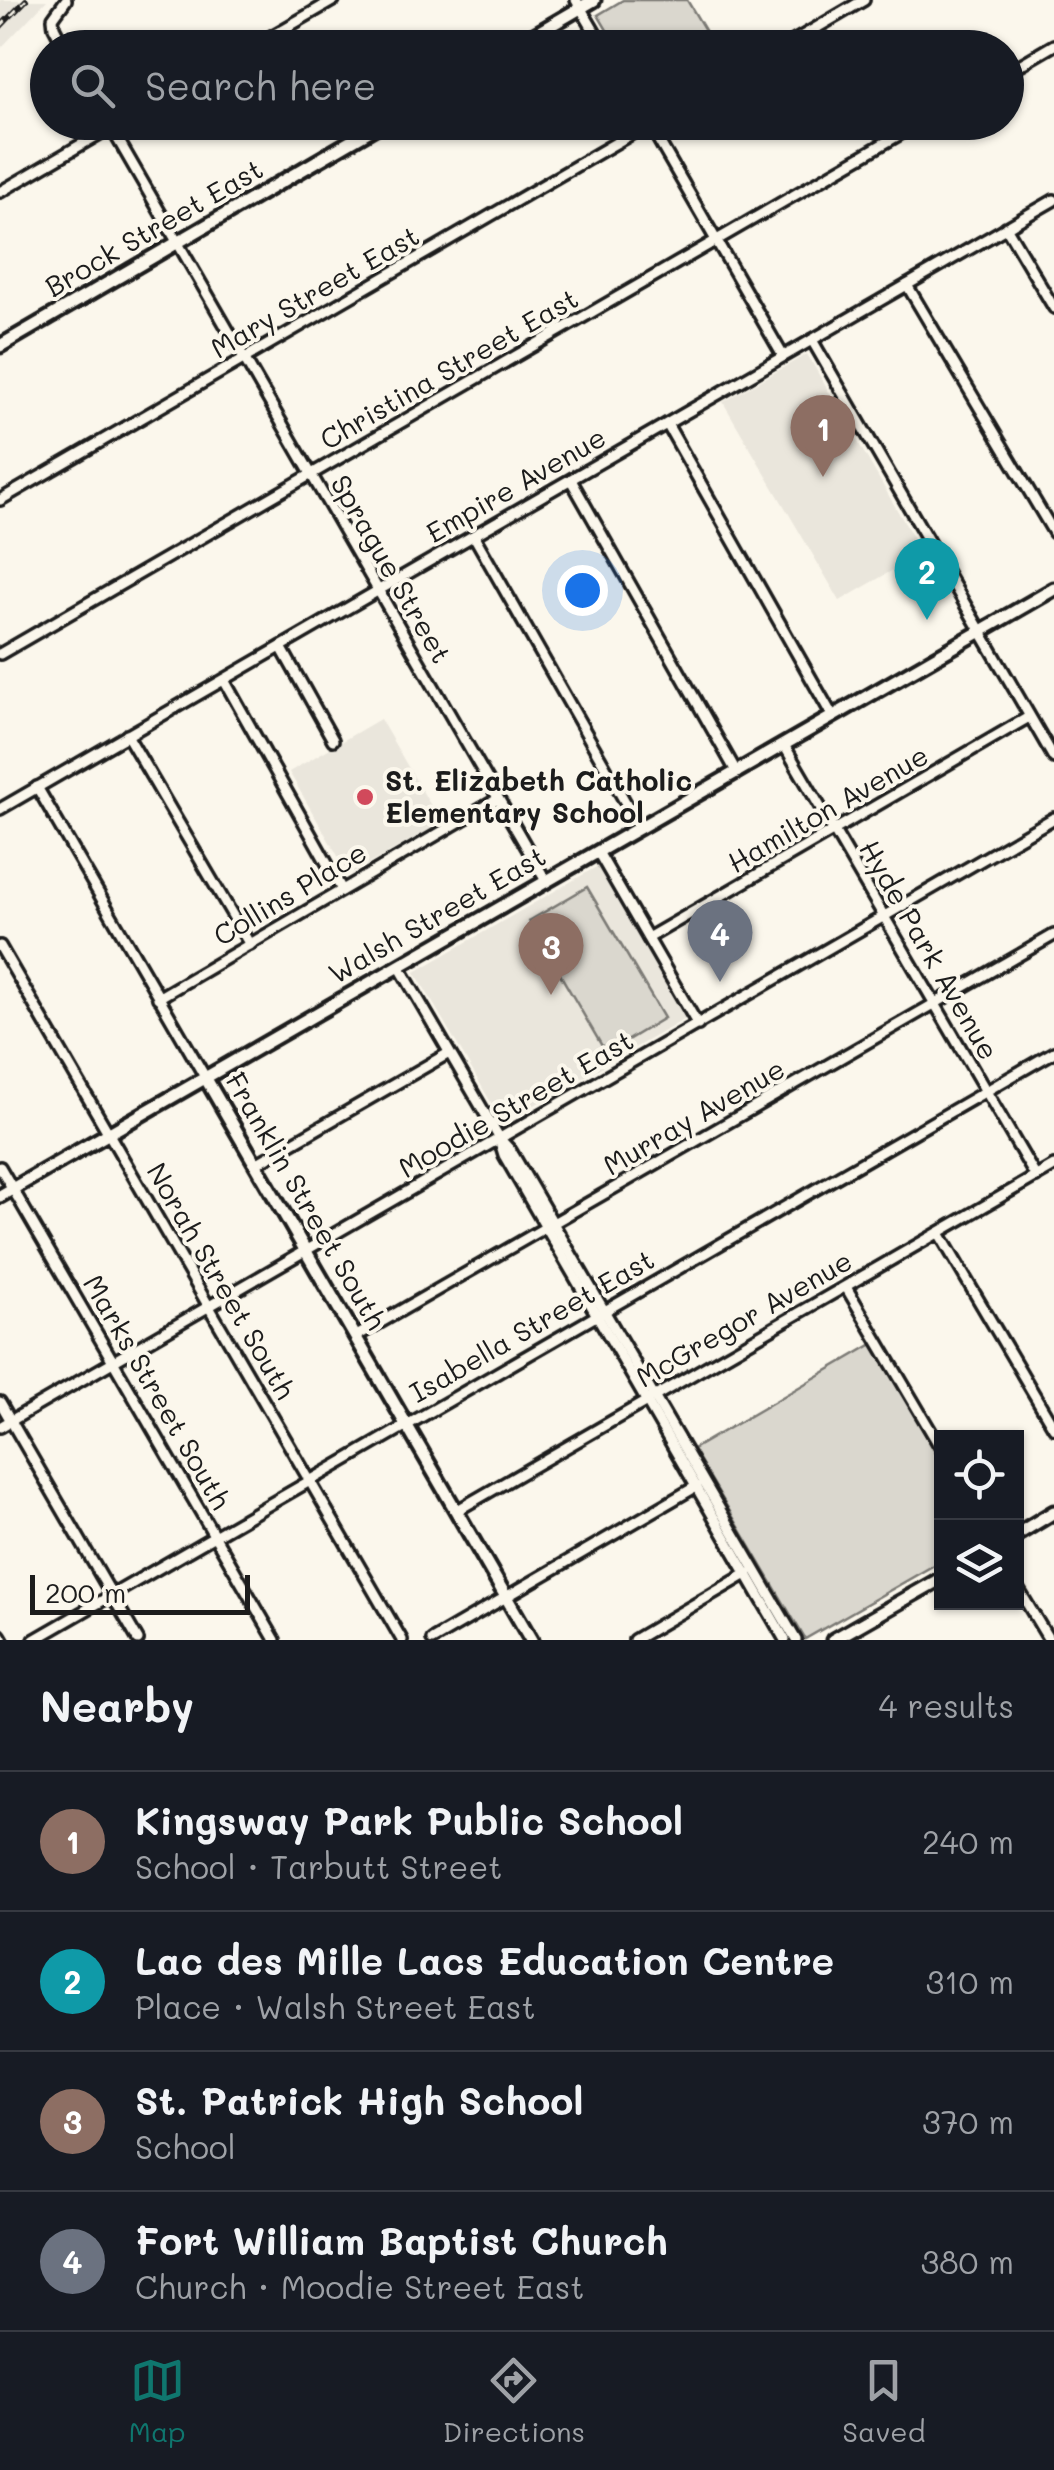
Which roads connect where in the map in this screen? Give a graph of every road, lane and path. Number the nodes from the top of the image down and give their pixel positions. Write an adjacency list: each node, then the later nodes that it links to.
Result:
1 (66, 0): 6 (street)
2 (334, 0): 7 (street)
3 (594, 0): 5 (street)
4 (864, 0): 10 (street)
5 (578, 4): 8 (street); 9 (street)
6 (57, 30)
7 (282, 30)
8 (539, 30)
9 (593, 30)
10 (813, 30)
11 (1054, 45): 12 (street)
12 (1024, 62)
13 (86, 140): 19 (street)
14 (122, 140): 23 (street, Sprague Street)
15 (354, 140): 23 (street, Brock Street East)
16 (620, 140): 29 (street, Mary Street East)
17 (659, 140): 22 (street)
18 (890, 140): 22 (street, Christina Street East)
19 (0, 192)
20 (1054, 200): 21 (street, Empire Avenue)
21 (1006, 227): 24 (street, Empire Avenue); 25 (street)
22 (717, 242): 28 (street); 31 (street, Christina Street East)
23 (178, 244): 27 (street, Brock Street East); 29 (street, Sprague Street)
24 (906, 285): 26 (street, Empire Avenue); 34 (street)
25 (1054, 308)
26 (812, 340): 28 (street, Empire Avenue); 38 (street)
27 (0, 346)
28 (783, 356): 30 (street, Empire Avenue)
29 (244, 359): 31 (street, Sprague Street); 33 (street, Mary Street East)
30 (667, 424): 32 (street, Empire Avenue); 42 (street)
31 (310, 475): 37 (street, Sprague Street); 40 (street, Christina Street East)
32 (571, 480): 35 (street, Empire Avenue); 48 (street)
33 (0, 500)
34 (1054, 533)
35 (474, 536): 37 (street, Empire Avenue); 53 (street)
36 (1054, 589): 38 (street, Walsh Street East)
37 (378, 590): 39 (street, Empire Avenue); 50 (street, Sprague Street)
38 (980, 632): 42 (street, Walsh Street East); 43 (street)
39 (281, 647): 41 (street, Empire Avenue); 45 (street)
40 (0, 654)
41 (224, 680): 44 (street, Empire Avenue); 57 (street)
42 (833, 716): 46 (street, Walsh Street East)
43 (1029, 717): 47 (street); 54 (street, Hamilton Avenue)
44 (127, 736): 49 (street, Empire Avenue); 61 (street)
45 (334, 740)
46 (784, 745): 48 (street, Walsh Street East); 54 (street, Hyde Park Avenue)
47 (1054, 758)
48 (736, 773): 53 (street, Walsh Street East)
49 (37, 787): 51 (street, Empire Avenue); 64 (street, Franklin Street South)
50 (498, 799): 56 (street, Sprague Street); 57 (street, Collins Place)
51 (0, 809)
52 (1054, 818): 58 (street, Moodie Street East)
53 (640, 828): 55 (street, Walsh Street East)
54 (834, 832): 58 (street, Hyde Park Avenue); 60 (street, Hamilton Avenue)
55 (598, 852): 56 (street, Walsh Street East); 60 (street)
56 (546, 881): 63 (street, Walsh Street East)
57 (342, 890): 61 (street, Collins Place)
58 (884, 917): 65 (street, Hyde Park Avenue); 66 (street, Moodie Street East)
59 (1054, 935): 65 (street, Murray Avenue)
60 (648, 938): 66 (street)
61 (250, 944): 64 (street, Collins Place)
62 (0, 946): 71 (street, Norah Street South)
63 (399, 966): 68 (street); 69 (street, Walsh Street East)
64 (158, 998): 69 (street, Franklin Street South)
65 (935, 1004): 70 (street, Hyde Park Avenue); 79 (street, Murray Avenue)
66 (698, 1025): 72 (street, Moodie Street East)
67 (1054, 1052): 70 (street, Isabella Street East)
68 (448, 1053): 72 (street); 73 (street)
69 (205, 1077): 71 (street, Walsh Street East); 73 (street, Franklin Street South)
70 (985, 1091): 76 (street, Hyde Park Avenue); 84 (street, Isabella Street East)
71 (109, 1132): 77 (street, Walsh Street East); 83 (street, Norah Street South)
72 (500, 1140): 79 (street); 81 (street, Moodie Street East)
73 (256, 1164): 81 (street, Franklin Street South)
74 (1054, 1166): 76 (street, McGregor Avenue)
75 (0, 1167): 77 (street, Marks Street South)
76 (1036, 1177): 80 (street, McGregor Avenue)
77 (12, 1188): 78 (street, Walsh Street East); 86 (street, Marks Street South)
78 (0, 1196)
79 (550, 1225): 84 (street); 85 (street, Murray Avenue)
80 (938, 1233): 82 (street, McGregor Avenue); 92 (street)
81 (305, 1252): 83 (street, Moodie Street East); 85 (street, Franklin Street South)
82 (846, 1287): 87 (street, McGregor Avenue); 93 (street)
83 (209, 1308): 86 (street, Moodie Street East); 94 (street, Norah Street South)
84 (600, 1312): 87 (street); 90 (street, Isabella Street East)
85 (355, 1338): 90 (street, Franklin Street South)
86 (114, 1362): 89 (street, Moodie Street East); 101 (street, Marks Street South)
87 (650, 1399): 95 (street); 97 (street, McGregor Avenue)
88 (0, 1402): 89 (street)
89 (11, 1421): 91 (street, Moodie Street East); 104 (street)
90 (406, 1426): 94 (street, Isabella Street East); 97 (street, Franklin Street South)
91 (0, 1428)
92 (1054, 1428)
93 (934, 1436)
94 (309, 1481): 101 (street, Isabella Street East); 111 (street, Norah Street South)
95 (700, 1484): 102 (street); 105 (street)
96 (1054, 1502): 99 (street)
97 (456, 1511): 105 (street, Franklin Street South)
98 (1054, 1512): 99 (street)
99 (1036, 1523): 100 (street)
100 (1024, 1530)
101 (214, 1536): 104 (street, Isabella Street East); 110 (street, Marks Street South)
102 (751, 1572): 114 (street); 115 (street); 116 (street)
103 (934, 1583): 117 (street)
104 (112, 1595): 108 (street, Isabella Street East); 109 (street)
105 (506, 1597): 112 (street); 113 (street, Franklin Street South)
106 (1024, 1598): 107 (street)
107 (1047, 1637): 118 (street)
108 (34, 1640)
109 (138, 1640)
110 (275, 1640)
111 (402, 1640)
112 (432, 1640)
113 (531, 1640)
114 (634, 1640)
115 (785, 1640)
116 (796, 1640)
117 (833, 1640)
118 (1034, 1640)

